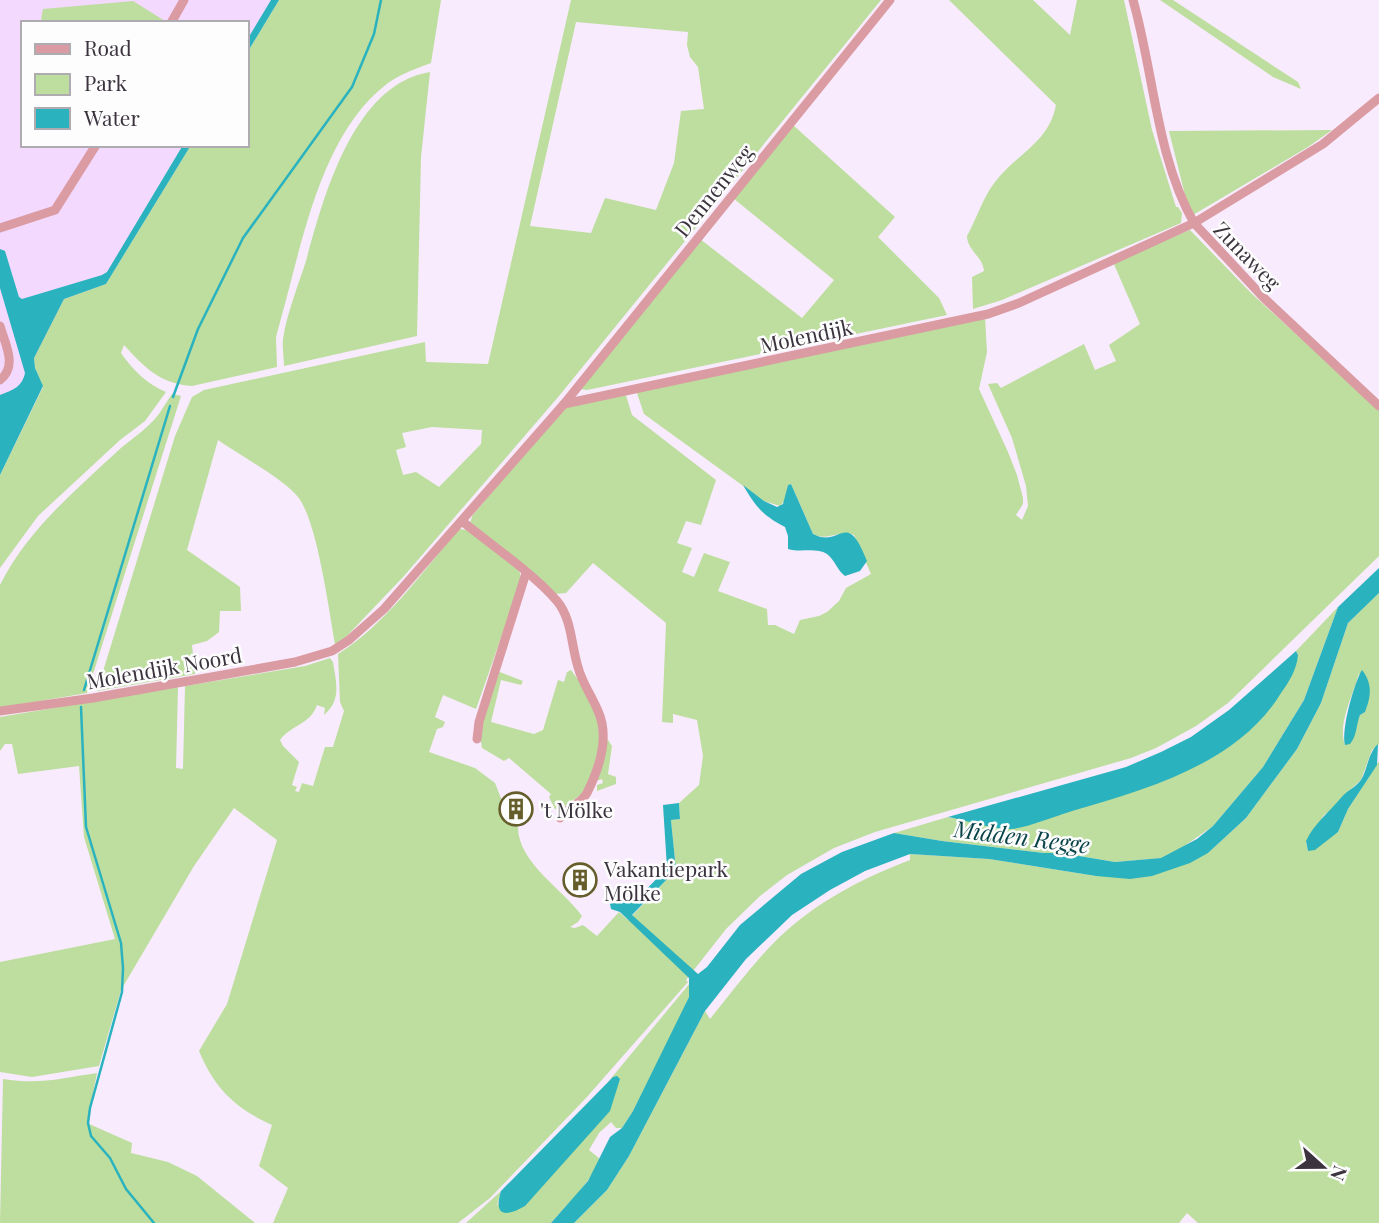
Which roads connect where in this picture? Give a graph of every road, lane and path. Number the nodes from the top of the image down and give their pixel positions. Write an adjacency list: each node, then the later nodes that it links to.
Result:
1 (184, 0): 4 (street)
2 (890, 0): 11 (street, Dennenweg)
3 (1133, 0): 7 (street)
4 (171, 21)
5 (1379, 98): 7 (street, Zunaweg)
6 (95, 147): 8 (street)
7 (1194, 223): 11 (street, Molendijk); 12 (street, Zunaweg)
8 (0, 228)
9 (0, 326): 10 (street)
10 (0, 380)
11 (564, 404): 13 (street)
12 (1379, 407)
13 (462, 521): 14 (street); 15 (street, Molendijk Noord)
14 (526, 573): 16 (street); 17 (street)
15 (0, 712)
16 (477, 739)
17 (560, 818)

